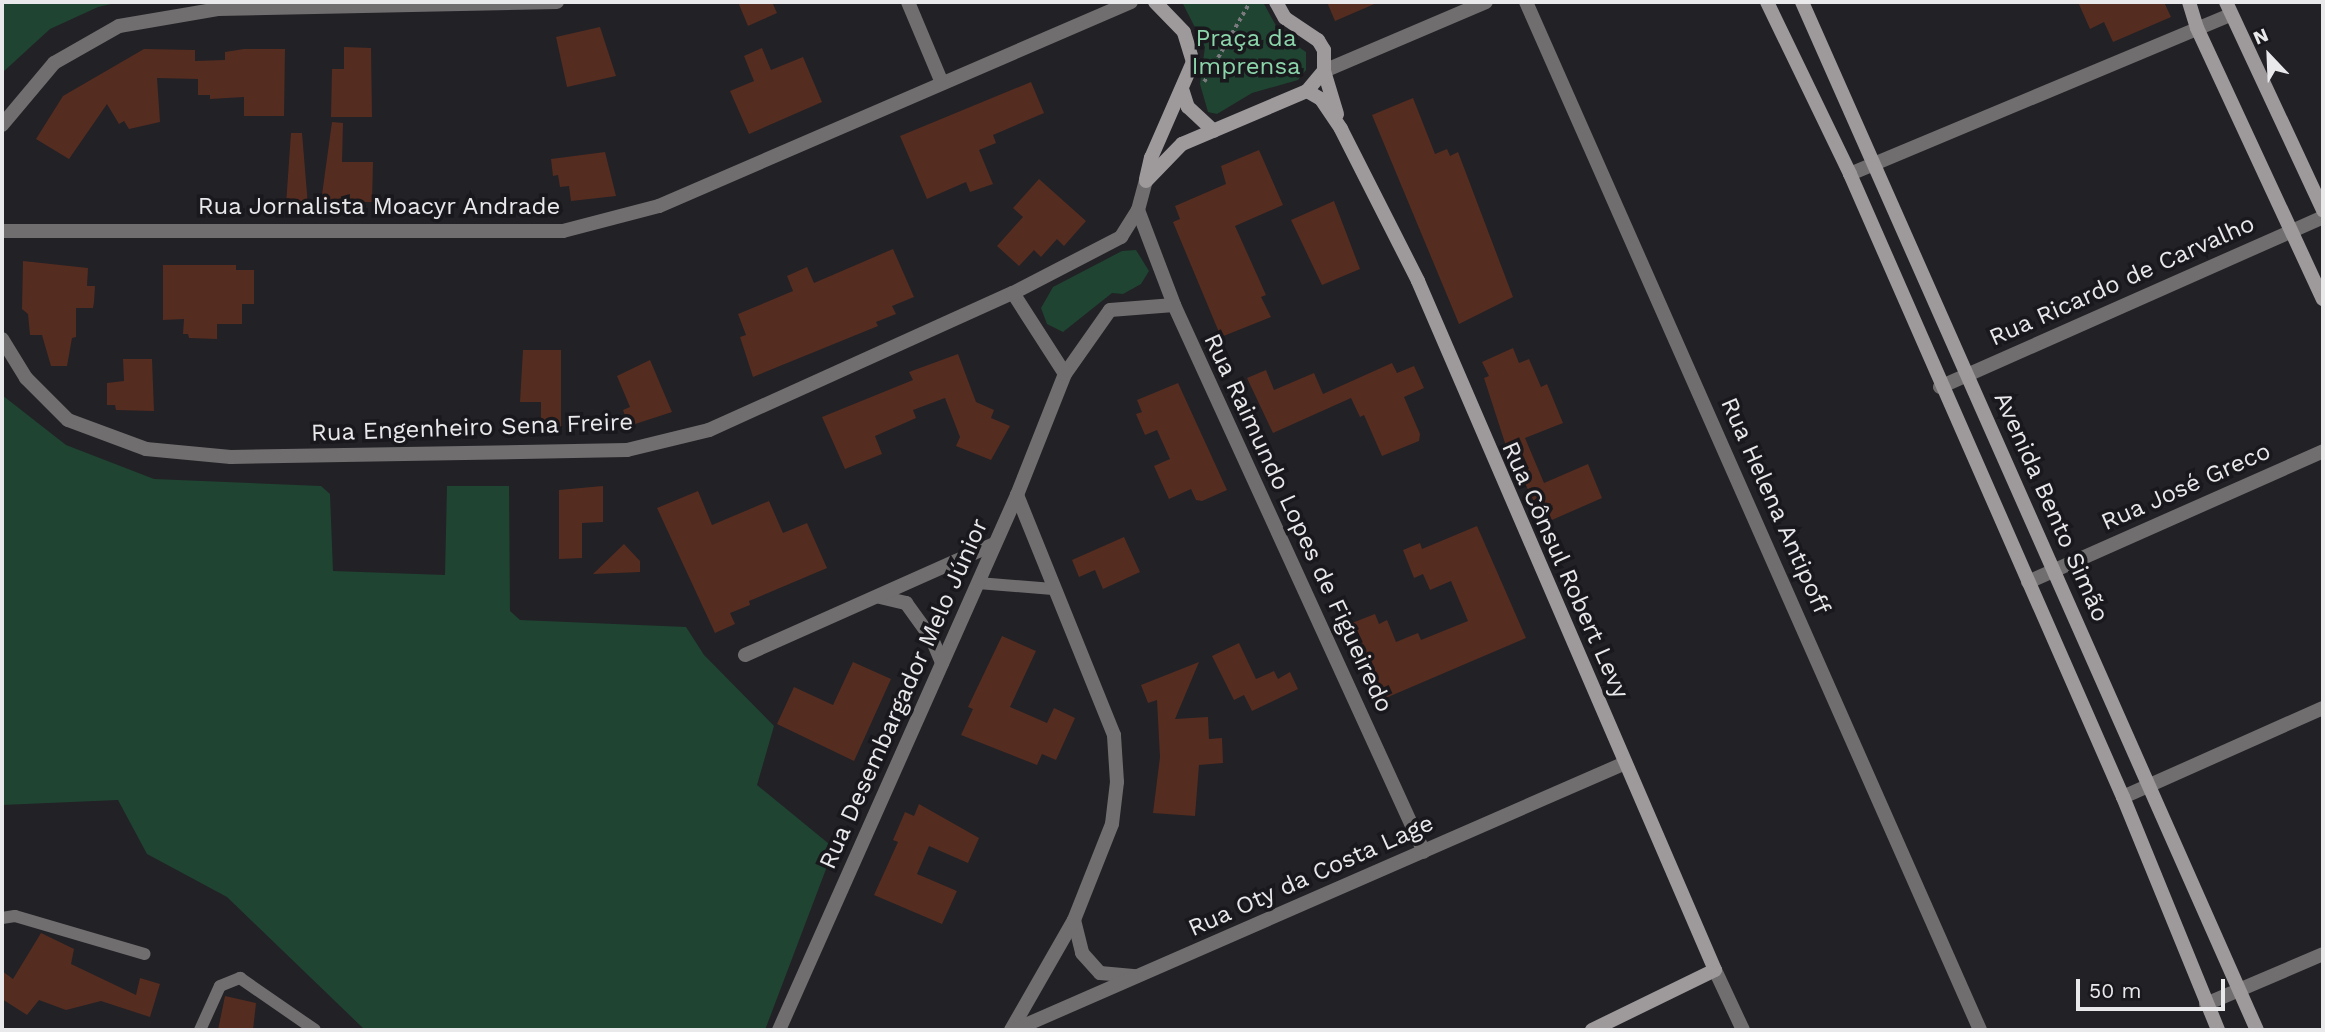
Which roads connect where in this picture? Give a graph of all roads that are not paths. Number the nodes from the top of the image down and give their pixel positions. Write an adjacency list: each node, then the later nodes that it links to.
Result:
1 (557, 2): 18 (street)
2 (908, 2): 15 (street)
3 (1131, 2): 15 (street, Rua Jornalista Moacyr Andrade)
4 (1155, 2): 11 (street)
5 (1276, 2): 14 (street)
6 (1486, 2): 14 (street)
7 (1526, 2): 65 (street, Rua Helena Antipoff)
8 (1767, 2): 22 (street)
9 (1802, 2): 21 (street, Avenida Bento Simão)
10 (2189, 2): 13 (street)
11 (1171, 8): 16 (street)
12 (2228, 8): 13 (street); 25 (street)
13 (2196, 28): 21 (street); 28 (street)
14 (1325, 71): 17 (street); 19 (street, Rua Cônsul Robert Levy)
15 (942, 83): 27 (street, Rua Jornalista Moacyr Andrade)
16 (1182, 89): 20 (street); 23 (street)
17 (1307, 91): 19 (street, Rua Cônsul Robert Levy); 20 (street)
18 (2, 125)
19 (1341, 129): 47 (street, Rua Cônsul Robert Levy)
20 (1214, 131): 23 (street)
21 (1875, 164): 22 (street); 34 (street, Avenida Bento Simão)
22 (1850, 174): 35 (street)
23 (1146, 181): 24 (street)
24 (1138, 210): 29 (street, Rua Engenheiro Sena Freire); 31 (street, Rua Raimundo Lopes de Figueiredo)
25 (2323, 210)
26 (2323, 217): 28 (street, Rua Ricardo de Carvalho)
27 (2, 230)
28 (2290, 230): 30 (street); 34 (street, Rua Ricardo de Carvalho)
29 (1013, 293): 32 (street, Rua Engenheiro Sena Freire); 33 (street)
30 (2323, 299)
31 (1174, 305): 33 (street, Rua Desembargador Melo Júnior); 50 (street, Rua Raimundo Lopes de Figueiredo)
32 (2, 339)
33 (1065, 374): 37 (street, Rua Desembargador Melo Júnior)
34 (1969, 376): 35 (street, Rua Ricardo de Carvalho); 39 (street, Avenida Bento Simão)
35 (1941, 387): 40 (street)
36 (2323, 452): 39 (street, Rua José Greco)
37 (1017, 495): 38 (street, Rua Desembargador Melo Júnior); 42 (street)
38 (994, 544): 41 (street, Rua Desembargador Melo Júnior); 43 (street)
39 (2054, 572): 40 (street, Rua José Greco); 48 (street, Avenida Bento Simão)
40 (2028, 582): 49 (street)
41 (978, 583): 42 (lane); 45 (street, Rua Desembargador Melo Júnior)
42 (1052, 589): 52 (street)
43 (880, 597): 44 (street); 45 (street)
44 (745, 655)
45 (942, 663): 61 (street, Rua Desembargador Melo Júnior)
46 (2323, 708): 48 (street)
47 (1625, 762): 50 (street, Rua Oty da Costa Lage); 55 (street, Rua Cônsul Robert Levy)
48 (2148, 784): 49 (street); 57 (street, Avenida Bento Simão)
49 (2123, 797): 58 (street)
50 (1424, 852): 56 (street, Rua Oty da Costa Lage)
51 (2, 918): 53 (lane)
52 (1074, 920): 56 (street); 62 (street)
53 (145, 954)
54 (2323, 954): 57 (street)
55 (1715, 970): 63 (street); 64 (street, Rua Cônsul Robert Levy)
56 (1140, 976): 62 (street, Rua Oty da Costa Lage)
57 (2240, 992): 58 (street); 67 (street, Avenida Bento Simão)
58 (2206, 1004): 66 (street)
59 (200, 1030): 60 (lane)
60 (316, 1030)
61 (779, 1030)
62 (1013, 1030)
63 (1592, 1030)
64 (1743, 1030)
65 (1980, 1030)
66 (2218, 1030)
67 (2257, 1030)

